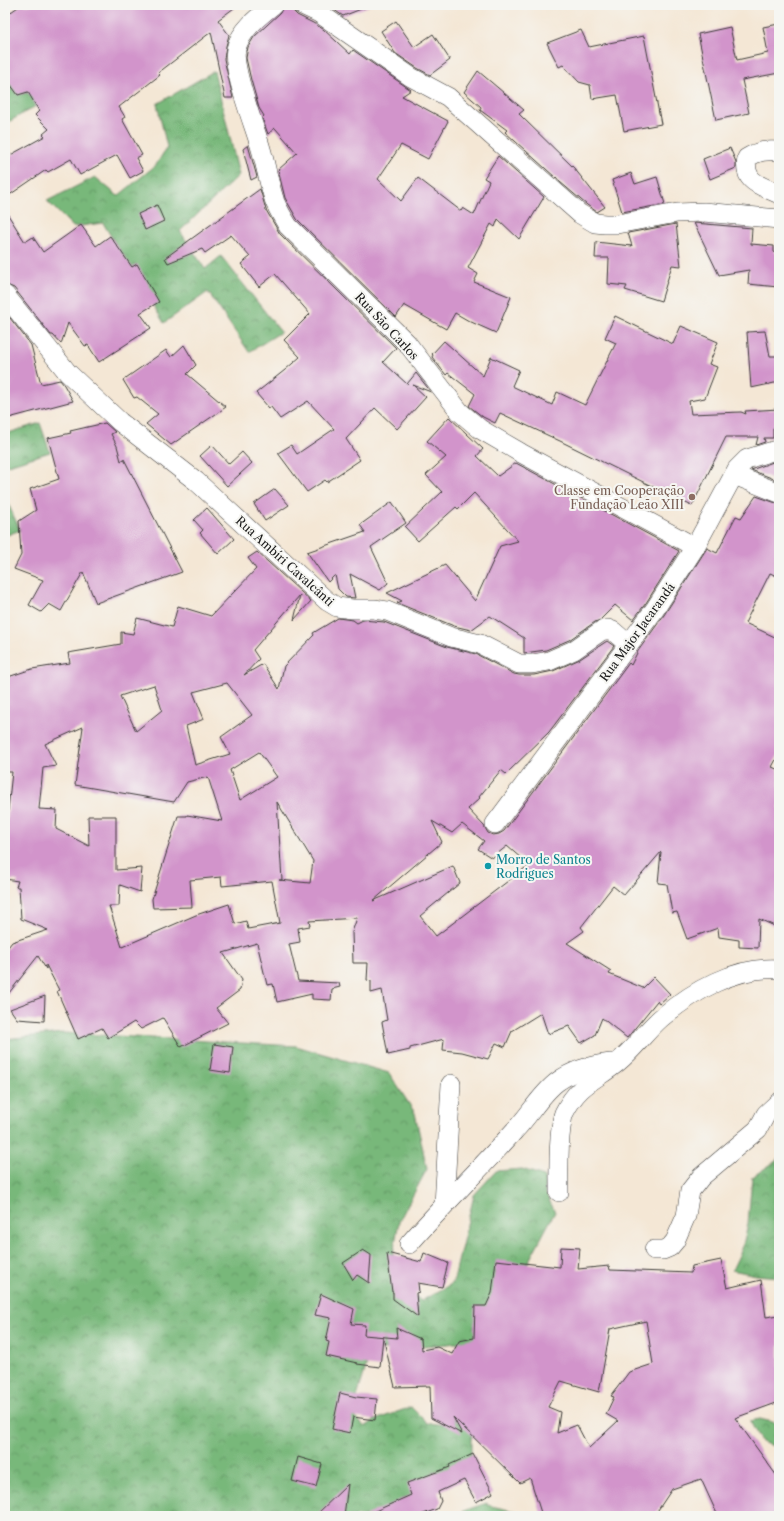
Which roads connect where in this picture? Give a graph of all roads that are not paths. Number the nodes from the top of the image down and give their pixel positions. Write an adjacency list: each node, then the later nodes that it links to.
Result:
1 (273, 5): 10 (street, Rua São Carlos)
2 (302, 5): 5 (street)
3 (779, 151): 4 (street)
4 (779, 194)
5 (779, 218)
6 (5, 295): 11 (street, Rua Ambíri Cavalcânti)
7 (779, 449): 8 (street, Rua Major Jacarandá)
8 (734, 475): 9 (street); 10 (street, Rua Major Jacarandá)
9 (779, 493)
10 (695, 547): 11 (street, Rua Major Jacarandá)
11 (628, 644): 12 (street, Rua Major Jacarandá)
12 (495, 824)
13 (779, 969): 14 (street)
14 (618, 1062): 19 (street); 20 (street)
15 (451, 1084): 20 (street)
16 (779, 1102): 18 (street)
17 (779, 1124): 18 (street)
18 (758, 1129): 22 (street)
19 (559, 1192)
20 (444, 1205): 21 (street)
21 (409, 1244)
22 (654, 1250)

